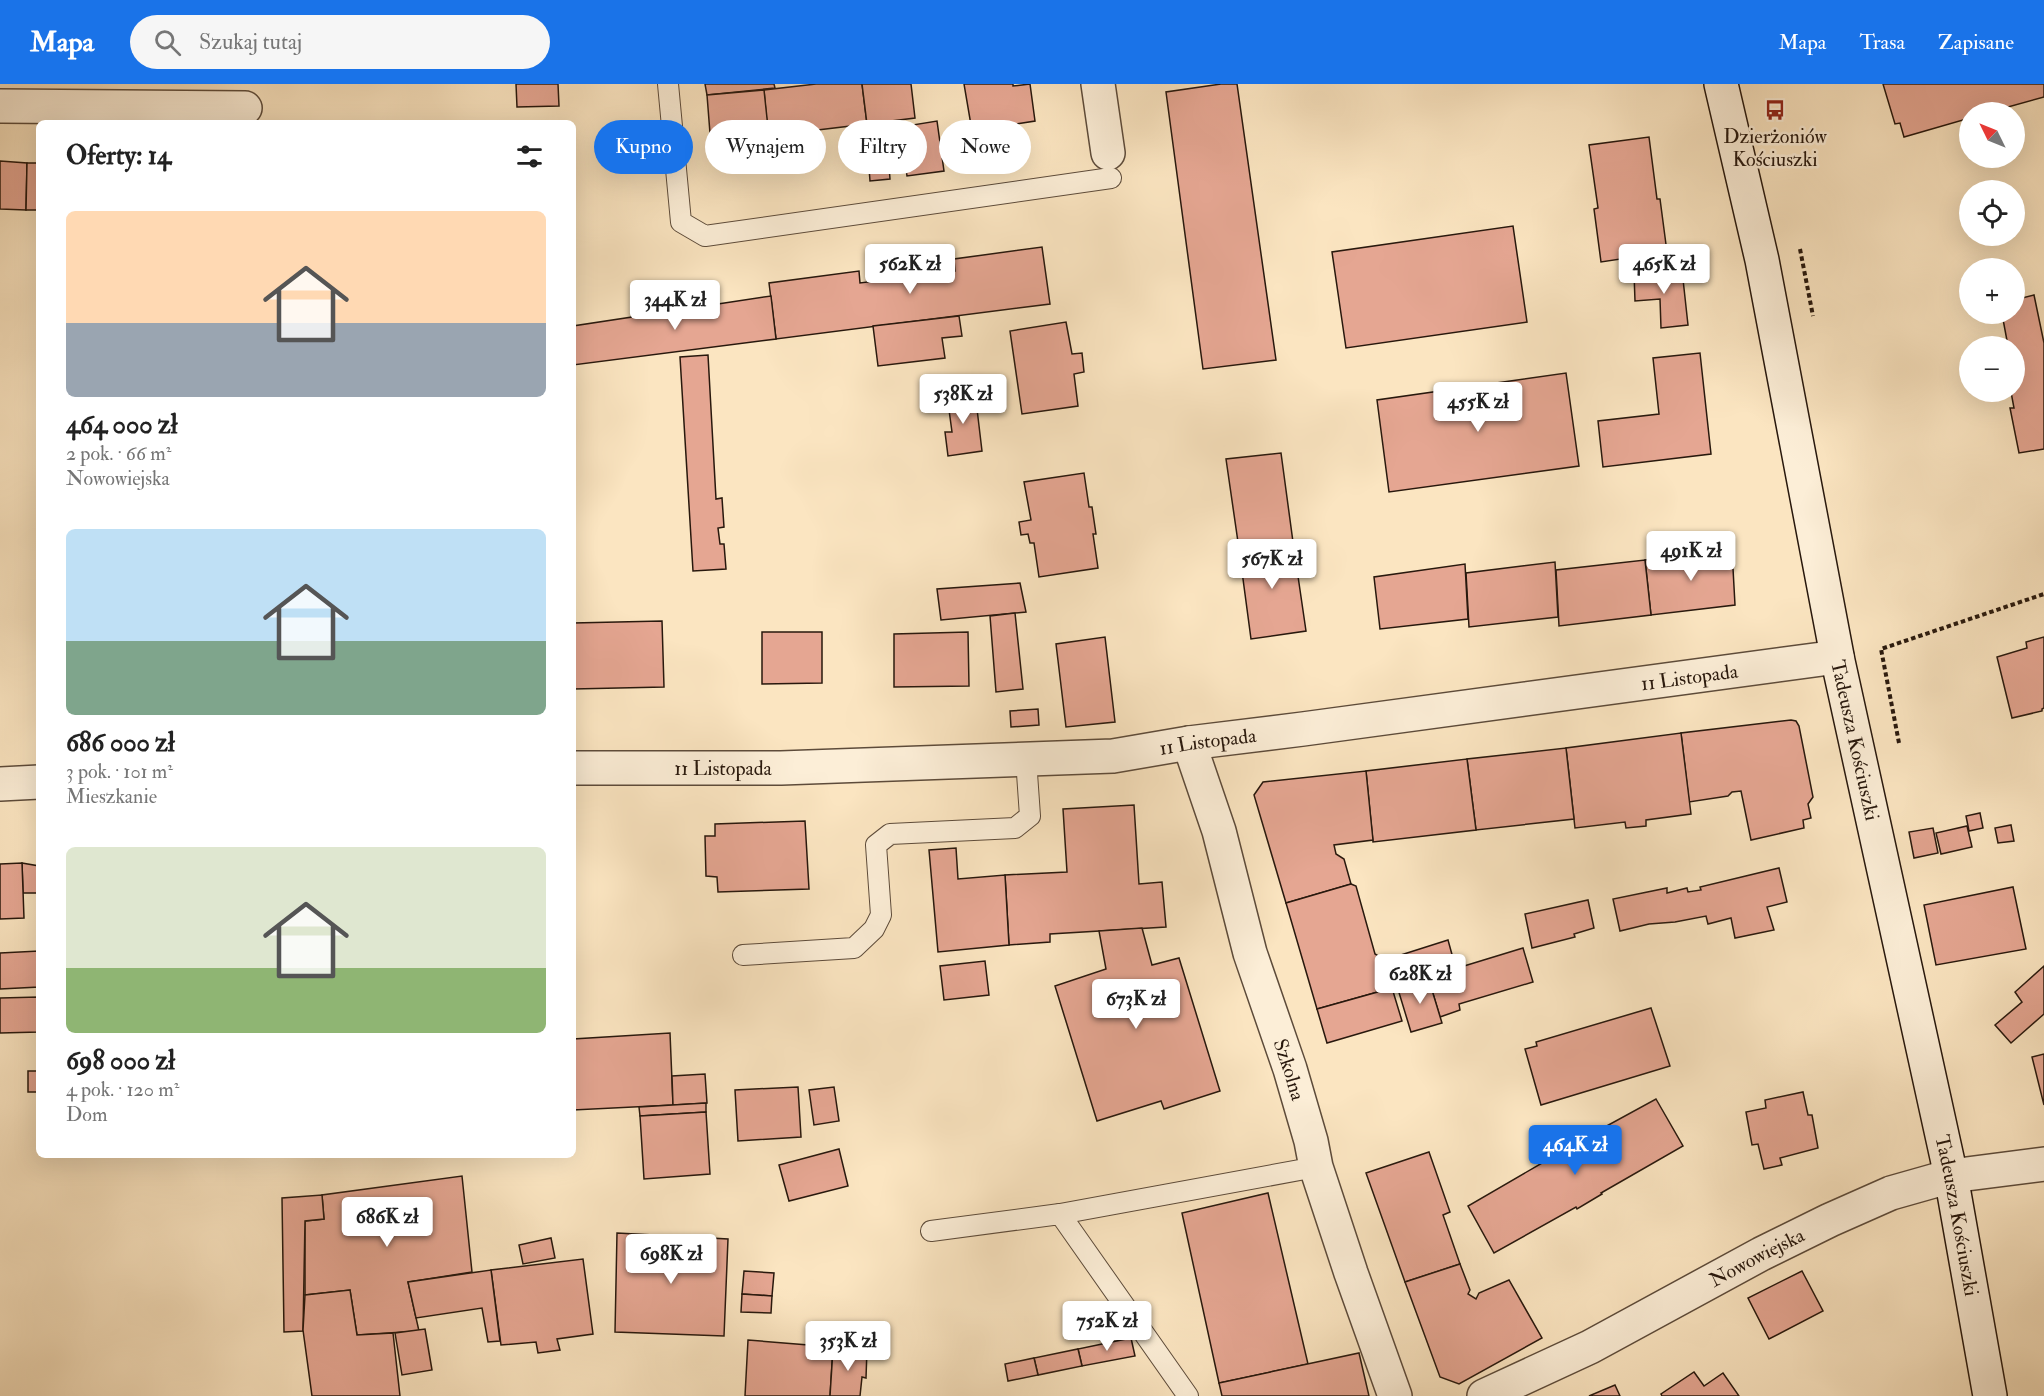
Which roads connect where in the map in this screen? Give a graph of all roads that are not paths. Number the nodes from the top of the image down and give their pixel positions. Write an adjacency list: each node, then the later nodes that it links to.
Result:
1 (668, 84): 6 (lane)
2 (1098, 84): 6 (street)
3 (1721, 84): 7 (street, Tadeusza Kościuszki)
4 (245, 105): 5 (street)
5 (0, 106)
6 (1110, 165)
7 (1837, 657): 8 (street, 11 Listopada); 16 (street, Tadeusza Kościuszki)
8 (1189, 743): 9 (street, 11 Listopada); 15 (street, Szkolna)
9 (1026, 759): 10 (street, 11 Listopada); 13 (lane)
10 (576, 768)
11 (36, 782): 12 (street)
12 (0, 784)
13 (743, 955)
14 (2044, 1164): 16 (street, Nowowiejska)
15 (1316, 1167): 17 (lane); 20 (street, Szkolna)
16 (1950, 1176): 21 (street, Nowowiejska); 22 (street, Tadeusza Kościuszki)
17 (1060, 1214): 18 (lane); 19 (lane)
18 (931, 1231)
19 (1188, 1396)
20 (1395, 1396)
21 (1484, 1396)
22 (1990, 1396)

